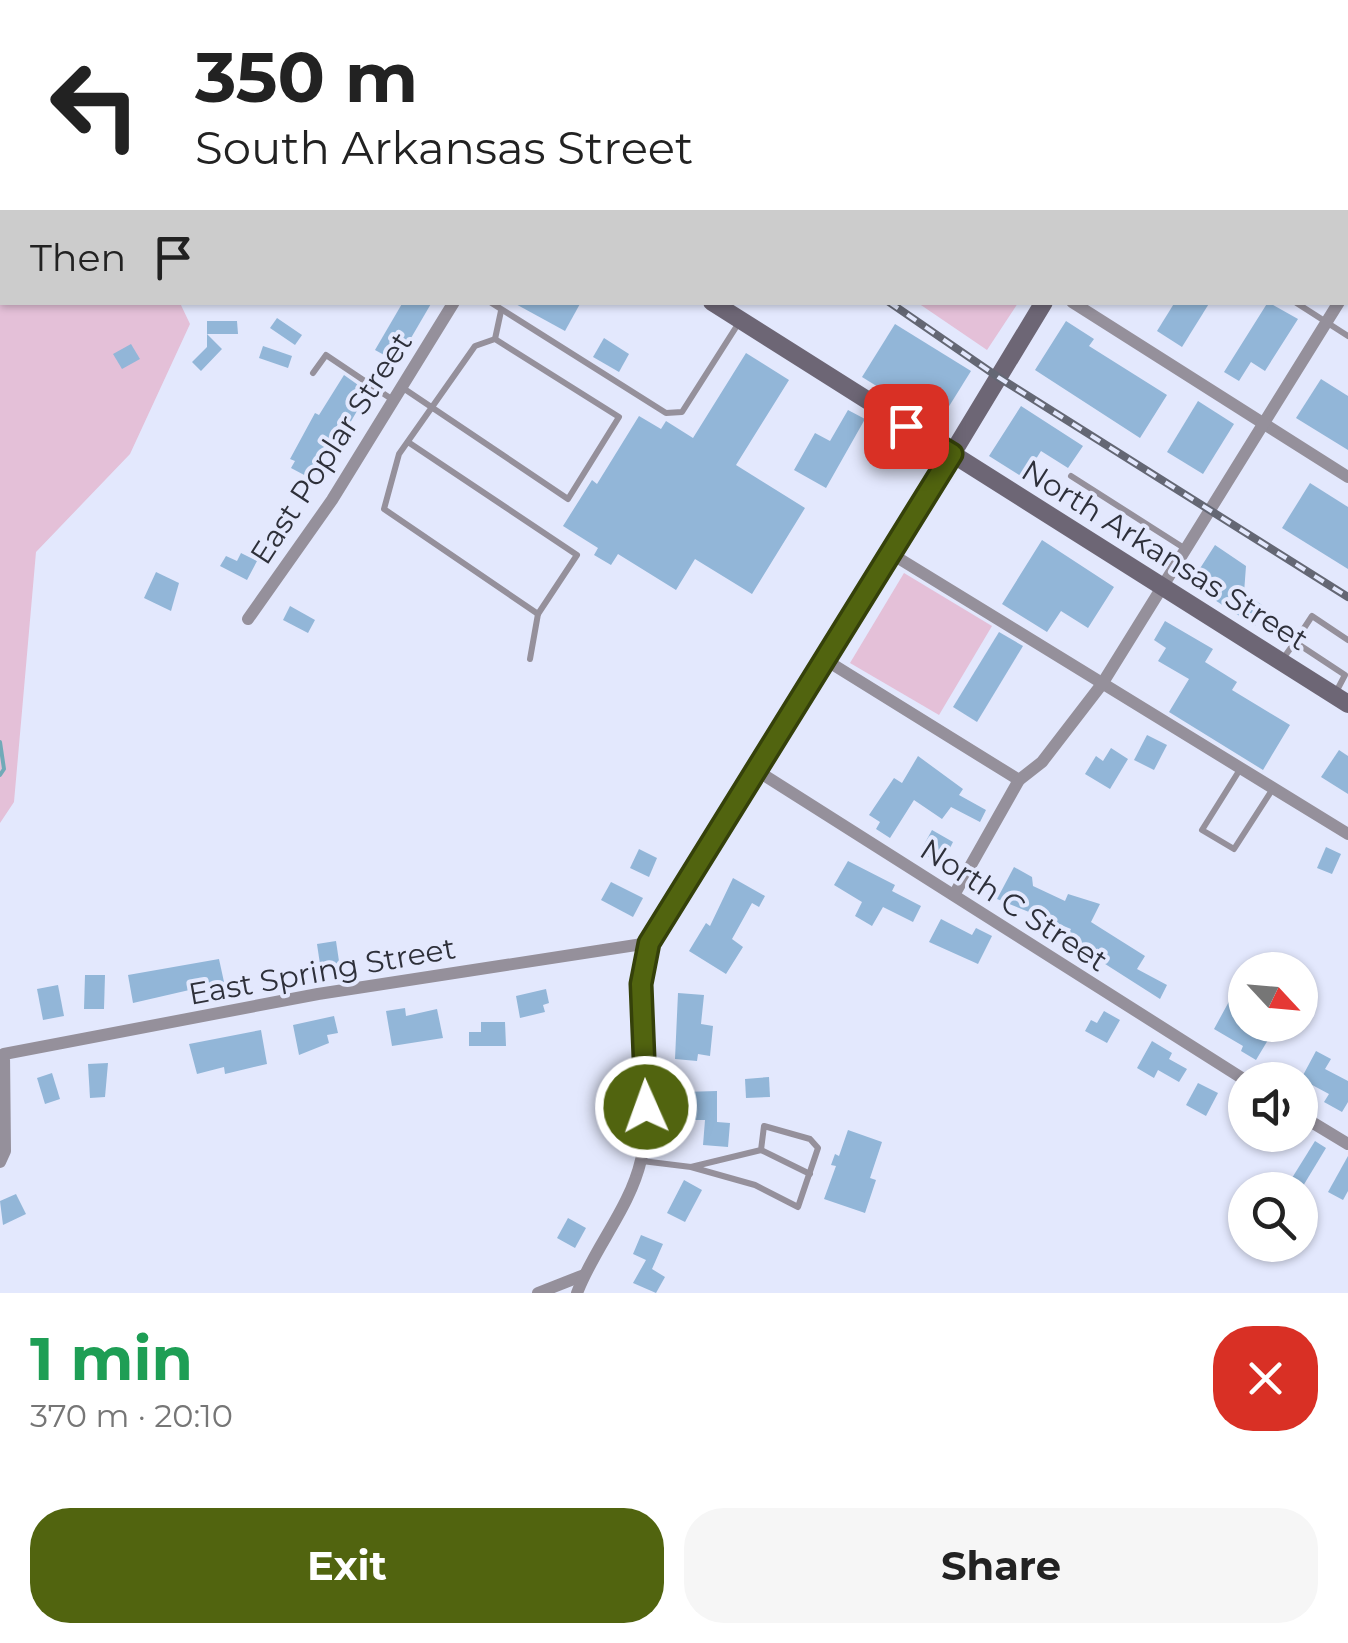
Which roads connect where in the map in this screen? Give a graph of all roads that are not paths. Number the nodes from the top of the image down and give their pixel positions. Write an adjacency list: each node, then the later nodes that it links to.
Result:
1 (452, 305): 14 (street, East Poplar Street)
2 (494, 305): 8 (lane)
3 (717, 305): 9 (street, North Arkansas Street)
4 (1042, 305): 19 (street)
5 (1077, 305): 17 (street)
6 (1299, 305): 10 (lane)
7 (1337, 305): 10 (street)
8 (501, 311): 9 (lane); 12 (lane)
9 (740, 320): 19 (street, North Arkansas Street)
10 (1326, 322): 11 (lane); 17 (street)
11 (1348, 336)
12 (496, 340): 16 (lane); 16 (lane)
13 (313, 372): 15 (lane)
14 (402, 388): 15 (street, East Poplar Street); 16 (lane)
15 (394, 400): 26 (street, East Poplar Street)
16 (432, 408): 18 (lane)
17 (1263, 422): 21 (street); 22 (street)
18 (408, 442): 25 (lane); 25 (lane)
19 (952, 454): 23 (street); 24 (street, North Arkansas Street)
20 (1072, 476): 22 (lane)
21 (1348, 476)
22 (1188, 550): 24 (street)
23 (890, 552): 30 (street); 33 (street)
24 (1166, 586): 31 (street, North Arkansas Street); 33 (street)
25 (538, 614): 29 (lane)
26 (248, 619)
27 (1348, 640): 28 (lane)
28 (1295, 642): 31 (lane); 32 (lane)
29 (530, 658)
30 (824, 659): 35 (street); 37 (street)
31 (1282, 661): 34 (street, North Arkansas Street)
32 (1347, 676): 34 (lane)
33 (1102, 684): 36 (street); 37 (street)
34 (1341, 700)
35 (756, 770): 40 (street, North C Street); 41 (street)
36 (1240, 771): 38 (street); 38 (lane)
37 (1019, 780): 40 (street)
38 (1272, 790): 39 (street)
39 (1348, 834)
40 (954, 896): 42 (street, North C Street)
41 (649, 943): 46 (street); 47 (street, East Spring Street)
42 (1228, 1069)
43 (1318, 1125): 44 (street)
44 (1348, 1144)
45 (761, 1150): 48 (lane); 49 (lane); 49 (lane)
46 (641, 1161): 48 (lane); 50 (street)
47 (0, 1162)
48 (690, 1167): 49 (lane)
49 (810, 1174)
50 (584, 1275): 51 (street); 52 (street)
51 (538, 1293)
52 (578, 1293)

